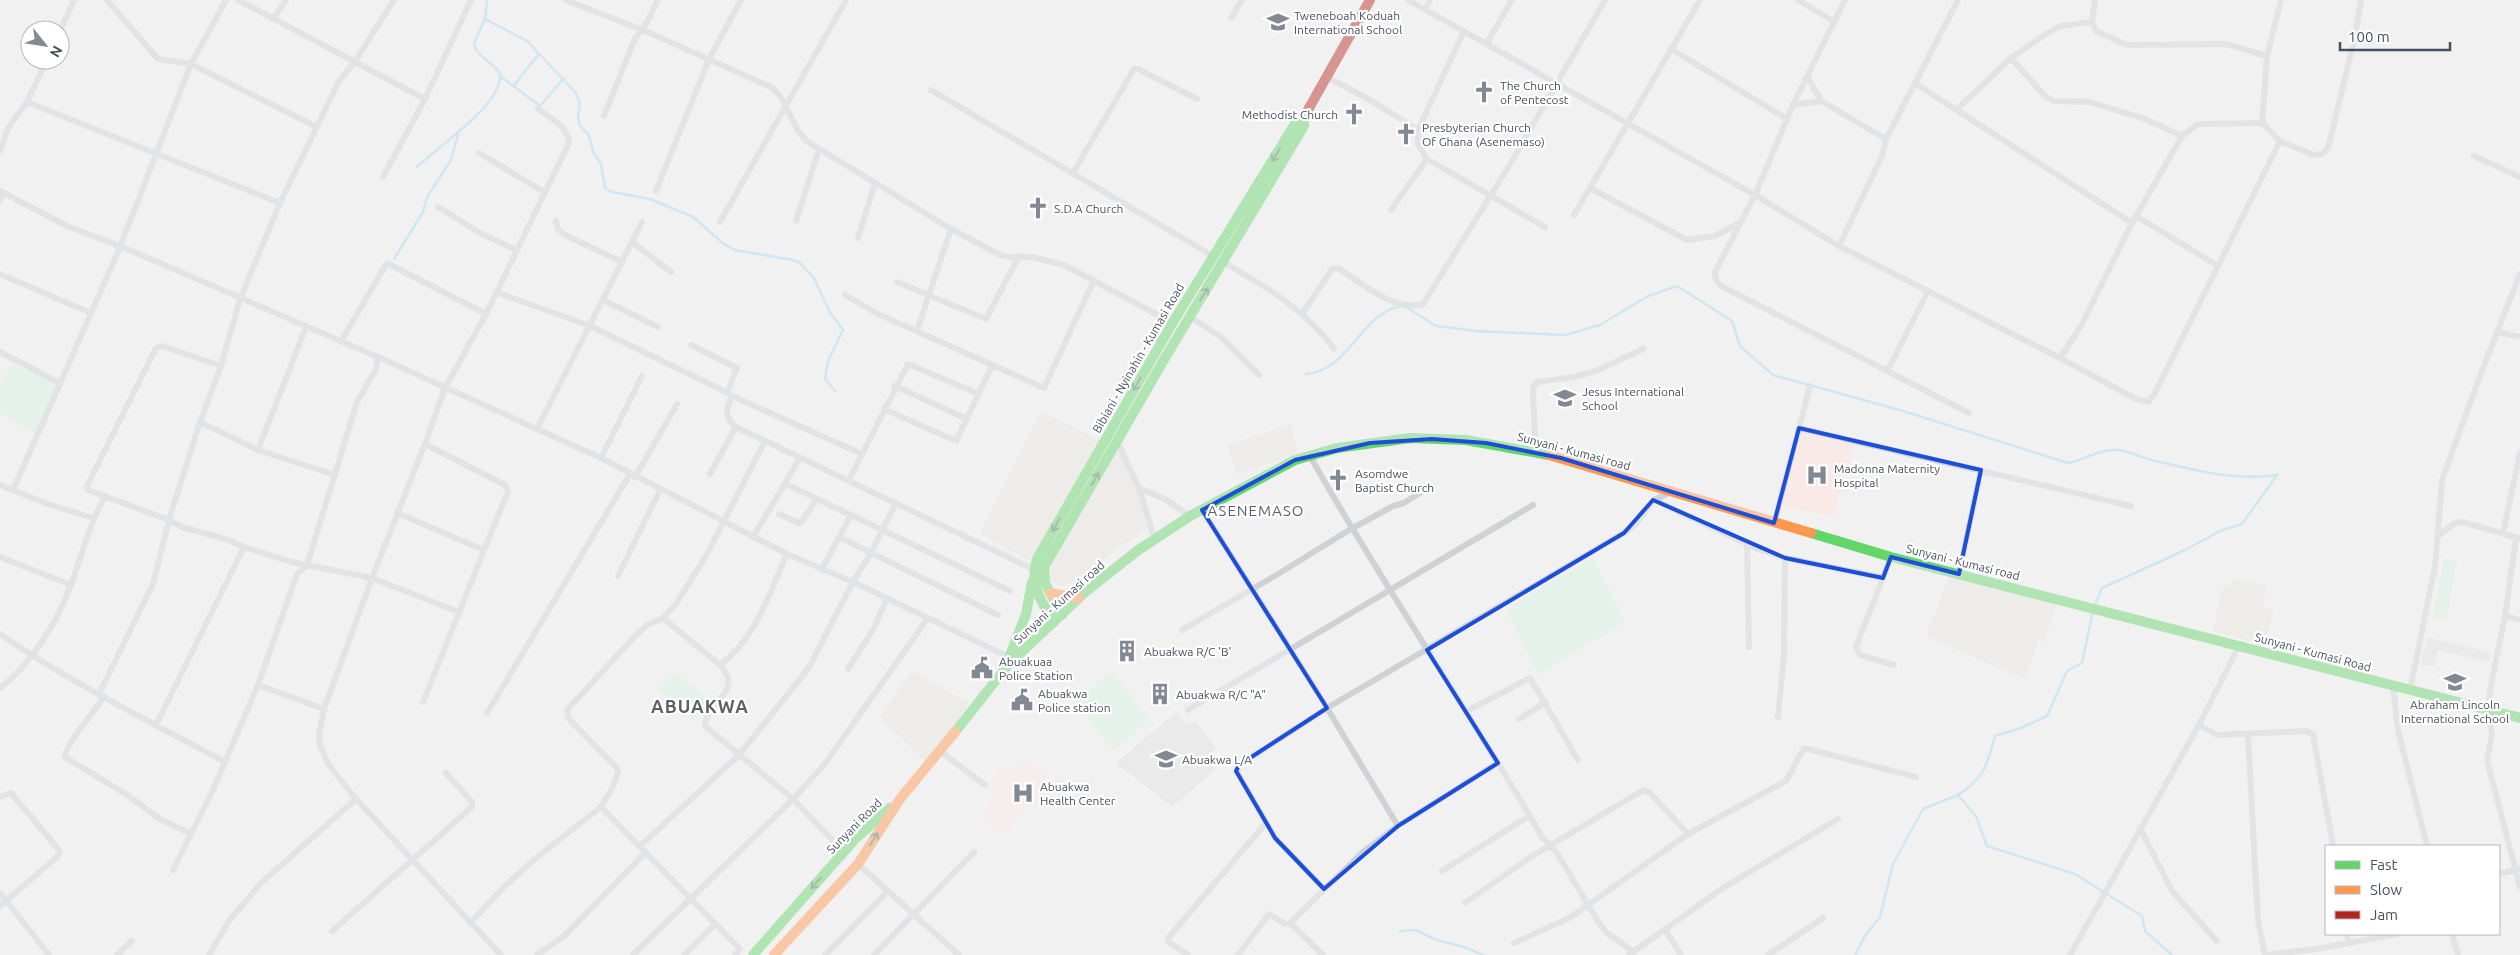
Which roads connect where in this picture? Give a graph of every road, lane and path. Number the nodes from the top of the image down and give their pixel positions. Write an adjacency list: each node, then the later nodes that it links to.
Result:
1 (74, 0): 29 (street)
2 (107, 0): 40 (street)
3 (226, 0): 40 (street)
4 (238, 0): 27 (street)
5 (286, 0): 27 (street)
6 (394, 0): 39 (street)
7 (471, 0): 47 (street)
8 (565, 0): 25 (street)
9 (658, 0): 32 (street)
10 (741, 0): 38 (street)
11 (846, 0): 51 (street)
12 (1242, 0): 28 (street)
13 (1370, 0): 43 (main road, Bibiani - Nyinahin - Kumasi Road)
14 (1408, 0): 26 (street)
15 (1430, 0): 26 (street)
16 (1512, 0): 34 (street)
17 (1605, 0): 44 (street)
18 (1700, 0): 35 (street)
19 (1798, 0): 30 (street)
20 (1845, 0): 30 (street)
21 (1958, 0): 45 (street)
22 (2095, 0): 31 (street)
23 (2281, 0): 36 (street)
24 (2361, 0): 64 (street)
25 (575, 2): 32 (street)
26 (1425, 9): 33 (street)
27 (274, 18): 39 (street)
28 (1231, 18)
29 (65, 20)
30 (1835, 22): 42 (street)
31 (2092, 22): 36 (street); 37 (street)
32 (643, 30): 38 (street); 55 (street)
33 (1464, 31): 34 (street); 61 (street)
34 (1487, 43): 44 (street)
35 (1671, 49): 57 (street); 58 (street)
36 (2267, 56): 59 (street)
37 (2011, 58): 54 (street); 62 (street)
38 (709, 59): 51 (street); 76 (street)
39 (354, 63): 47 (street); 60 (street)
40 (191, 64): 60 (street); 68 (street)
41 (41, 70): 50 (street)
42 (1807, 76): 49 (street); 52 (street)
43 (1326, 77): 56 (main road, Bibiani - Nyinahin - Kumasi Road); 61 (street)
44 (1557, 84): 58 (street); 80 (street)
45 (1916, 84): 54 (street); 63 (street)
46 (931, 90): 71 (street)
47 (426, 99): 72 (street)
48 (1196, 99): 71 (street)
49 (1821, 101): 52 (street); 63 (street)
50 (27, 102): 66 (street); 68 (street)
51 (785, 105): 65 (street); 90 (street)
52 (1793, 105): 57 (street)
53 (538, 109): 78 (street)
54 (1957, 109): 86 (street)
55 (604, 116)
56 (1304, 116): 100 (main road, Bibiani - Nyinahin - Kumasi Road, one-way to 100); 102 (main road, Bibiani - Nyinahin - Kumasi Road)
57 (1787, 119): 79 (street)
58 (1628, 123): 75 (street); 79 (street)
59 (2262, 123): 62 (street); 64 (street)
60 (317, 127): 82 (street)
61 (1418, 130): 70 (street)
62 (2182, 136): 86 (street)
63 (1886, 140): 97 (street)
64 (2280, 141): 103 (street)
65 (820, 149): 74 (street); 87 (street)
66 (0, 151)
67 (479, 153): 78 (street)
68 (157, 154): 82 (street); 96 (street)
69 (2474, 156): 73 (street)
70 (1427, 159): 80 (street); 84 (street)
71 (1073, 172): 100 (street)
72 (383, 177)
73 (2520, 177)
74 (875, 183): 93 (street); 94 (street)
75 (1590, 188): 85 (street); 91 (street)
76 (656, 191)
77 (2, 192): 81 (street); 96 (street)
78 (544, 192): 98 (street)
79 (1754, 195): 91 (street); 97 (street)
80 (1492, 196): 92 (street); 117 (street)
81 (0, 200)
82 (280, 204): 113 (street)
83 (438, 207): 98 (street)
84 (1391, 210)
85 (1574, 215)
86 (2134, 219): 103 (street); 133 (street)
87 (796, 221)
88 (556, 222): 101 (street)
89 (642, 222): 95 (street)
90 (720, 222)
91 (1739, 223): 136 (street)
92 (1545, 227)
93 (951, 229): 99 (street); 111 (street)
94 (858, 238)
95 (632, 242): 101 (street); 104 (street)
96 (120, 246): 113 (street); 115 (street)
97 (1839, 246): 109 (street)
98 (516, 250): 110 (street)
99 (1019, 256): 107 (street); 111 (street)
100 (1213, 256): 119 (main road, Bibiani - Nyinahin - Kumasi Road)
101 (622, 262): 114 (street)
102 (1223, 262): 117 (street); 118 (main road, Bibiani - Nyinahin - Kumasi Road, one-way to 102)
103 (2218, 266): 133 (street)
104 (671, 272)
105 (0, 274): 115 (street)
106 (2520, 274): 125 (street)
107 (1094, 280): 119 (street); 135 (street)
108 (897, 282): 111 (street)
109 (1928, 291): 133 (street); 136 (street)
110 (496, 292): 116 (street); 120 (street)
111 (929, 294): 124 (street)
112 (845, 295): 124 (street)
113 (240, 299): 121 (street); 134 (street)
114 (603, 300): 120 (street); 122 (street)
115 (91, 313): 139 (street)
116 (486, 314): 127 (street); 142 (street)
117 (1302, 314): 129 (street)
118 (1190, 317): 123 (main road, Bibiani - Nyinahin - Kumasi Road); 137 (street)
119 (1173, 322): 123 (street); 207 (main road, Bibiani - Nyinahin - Kumasi Road, one-way to 207)
120 (590, 326): 143 (street); 152 (street)
121 (306, 327): 127 (street); 156 (street)
122 (658, 327)
123 (1183, 329): 154 (main road, Bibiani - Nyinahin - Kumasi Road)
124 (917, 330): 135 (street)
125 (2498, 332): 126 (street); 193 (street)
126 (2520, 337)
127 (341, 341): 132 (street)
128 (691, 345): 143 (street)
129 (1334, 349)
130 (1643, 349): 157 (street)
131 (0, 352): 139 (street)
132 (378, 357): 142 (street); 166 (street)
133 (2060, 358)
134 (221, 366): 149 (street); 175 (street)
135 (992, 366): 144 (street)
136 (1888, 370): 147 (street)
137 (1259, 375)
138 (642, 376): 161 (street)
139 (60, 383): 171 (street)
140 (895, 386): 144 (street); 146 (street); 148 (street)
141 (1810, 386): 151 (street)
142 (445, 388): 152 (street); 155 (street)
143 (730, 394): 150 (street); 159 (street)
144 (979, 394): 148 (street)
145 (677, 404): 165 (street)
146 (884, 409): 148 (street); 159 (street)
147 (1969, 413)
148 (968, 419)
149 (200, 422): 156 (street); 187 (street)
150 (736, 427): 153 (street); 164 (street)
151 (1799, 428): 163 (street); 189 (street)
152 (537, 429): 161 (street)
153 (765, 441): 162 (street); 188 (street)
154 (1117, 441): 170 (street); 219 (main road, Bibiani - Nyinahin - Kumasi Road, one-way to 154)
155 (425, 444): 182 (street); 200 (street)
156 (258, 450): 166 (street)
157 (1536, 452): 160 (main road, Sunyani - Kumasi road); 174 (main road, Sunyani - Kumasi road)
158 (2520, 453): 192 (street)
159 (862, 454): 167 (street)
160 (1310, 456): 181 (main road, Sunyani - Kumasi road); 190 (street)
161 (601, 458): 165 (street)
162 (800, 458): 167 (street); 169 (street)
163 (1980, 470): 180 (street); 209 (street)
164 (710, 474)
165 (632, 475): 172 (street); 254 (street)
166 (335, 476): 206 (street)
167 (849, 480): 178 (street)
168 (0, 484): 171 (street)
169 (786, 484): 176 (street); 194 (street)
170 (1139, 488): 185 (street); 197 (street)
171 (13, 490): 186 (street)
172 (660, 490): 188 (street); 210 (street)
173 (1423, 491): 190 (street)
174 (1672, 491): 177 (street); 189 (main road, Sunyani - Kumasi road)
175 (105, 496): 186 (street); 187 (street)
176 (817, 498): 183 (street); 184 (street)
177 (1654, 500): 198 (street); 235 (street)
178 (896, 503): 191 (street); 207 (street)
179 (1533, 505): 217 (street)
180 (2131, 506)
181 (1202, 510): 185 (main road, Sunyani - Kumasi road); 216 (street)
182 (397, 513): 200 (street); 211 (street)
183 (779, 514)
184 (851, 515): 191 (street); 195 (street)
185 (1190, 516): 197 (main road, Sunyani - Kumasi road)
186 (93, 518): 215 (street)
187 (169, 520): 199 (street); 246 (street)
188 (724, 522): 194 (street); 226 (street)
189 (1774, 523): 203 (main road, Sunyani - Kumasi road)
190 (1351, 529): 216 (street); 217 (street)
191 (883, 530): 202 (street); 218 (street)
192 (2503, 533): 193 (street); 196 (street)
193 (2439, 535): 245 (street)
194 (753, 537): 201 (street)
195 (841, 538): 202 (street); 208 (street)
196 (2518, 538): 225 (street)
197 (1155, 540): 221 (main road, Sunyani - Kumasi road)
198 (1747, 545): 205 (street); 233 (street)
199 (244, 547): 206 (street); 258 (street)
200 (484, 550): 223 (street)
201 (787, 554): 208 (street); 238 (street)
202 (871, 554): 214 (street); 224 (street)
203 (1891, 556): 209 (main road, Sunyani - Kumasi road); 212 (street)
204 (0, 557): 215 (street)
205 (1785, 558): 212 (street); 255 (street)
206 (307, 565): 211 (street); 242 (street)
207 (1033, 568): 213 (main road, Bibiani - Nyinahin - Kumasi Road)
208 (822, 570): 214 (street)
209 (1958, 574): 222 (main road, Sunyani - Kumasi road)
210 (618, 576)
211 (372, 578): 223 (street); 250 (street)
212 (1883, 578): 239 (street)
213 (1032, 581): 228 (main road); 237 (main road, Bibiani - Nyinahin - Kumasi Road)
214 (853, 582): 220 (street); 262 (street)
215 (71, 585): 236 (street)
216 (1251, 588): 230 (street); 234 (street)
217 (1390, 589): 234 (street); 235 (street)
218 (1010, 591)
219 (1050, 593): 221 (main road); 228 (main road, Bibiani - Nyinahin - Kumasi Road)
220 (887, 598): 227 (street); 240 (street)
221 (1078, 598): 228 (main road, Sunyani - Kumasi road)
222 (2100, 609): 232 (main road, Sunyani - Kumasi Road)
223 (459, 612): 247 (street)
224 (998, 615)
225 (2505, 616): 229 (street); 251 (street)
226 (663, 618): 238 (street); 273 (street)
227 (928, 618): 237 (street); 271 (street)
228 (1058, 618): 241 (main road, Sunyani - Kumasi road)
229 (2520, 620)
230 (1182, 630)
231 (0, 634): 236 (street)
232 (2239, 646): 243 (main road, Sunyani - Kumasi Road); 259 (street)
233 (1749, 647)
234 (1292, 650): 249 (street); 252 (street)
235 (1427, 650): 249 (street); 253 (street)
236 (31, 655): 244 (street); 246 (street)
237 (1010, 657): 241 (main road, Bibiani - Nyinahin - Kumasi Road)
238 (720, 665): 262 (street)
239 (1894, 665)
240 (848, 669)
241 (1004, 670): 261 (main road, Sunyani - Kumasi road)
242 (258, 685): 250 (street); 264 (street)
243 (2393, 686): 245 (main road, Sunyani - Kumasi Road); 283 (street)
244 (0, 688)
245 (2410, 690): 251 (main road, Sunyani - Kumasi Road)
246 (102, 696): 258 (street); 279 (street)
247 (423, 702)
248 (1546, 702): 253 (street); 257 (street); 263 (street)
249 (1327, 708): 276 (street); 277 (street)
250 (324, 709): 270 (street)
251 (2488, 709): 256 (main road, Sunyani - Kumasi Road); 290 (street)
252 (1188, 710)
253 (1467, 712): 265 (street)
254 (488, 713)
255 (1778, 717)
256 (2520, 718)
257 (1519, 719)
258 (156, 725): 264 (street)
259 (2199, 725): 260 (street); 278 (street)
260 (2248, 735): 282 (street); 337 (street)
261 (940, 751): 268 (street); 272 (main road, Sunyani - Kumasi road)
262 (739, 755): 271 (street); 284 (street)
263 (1578, 760)
264 (225, 762): 279 (street)
265 (1498, 763): 274 (street); 277 (street)
266 (446, 773): 288 (street)
267 (1916, 778): 280 (street)
268 (985, 785)
269 (0, 797): 299 (street)
270 (356, 798): 288 (street); 320 (street)
271 (793, 799): 286 (street); 298 (street)
272 (900, 799): 286 (main road, Sunyani Road); 289 (main road, Sunyani Road, one-way to 272)
273 (601, 807): 284 (street); 305 (street)
274 (1529, 816): 281 (street); 292 (street)
275 (1838, 818): 308 (street)
276 (1266, 823): 295 (street); 331 (street)
277 (1398, 826): 295 (street)
278 (2140, 828): 314 (street); 336 (street)
279 (191, 834): 291 (street)
280 (1688, 834): 281 (street); 301 (street)
281 (1550, 845): 300 (street); 301 (street)
282 (2333, 845)
283 (2427, 845)
284 (640, 846): 285 (street)
285 (646, 852): 298 (street); 322 (street)
286 (844, 852): 326 (main road, Sunyani Road, one-way to 326)
287 (974, 852): 303 (street)
288 (413, 860): 305 (street); 309 (street)
289 (858, 864): 296 (street); 327 (main road, Sunyani Road)
290 (2518, 869): 293 (street); 294 (street)
291 (173, 870)
292 (1442, 871)
293 (2500, 874)
294 (2520, 887)
295 (1324, 889): 306 (street)
296 (888, 891): 303 (street); 328 (street)
297 (0, 893): 299 (street)
298 (690, 899): 307 (street); 323 (street)
299 (7, 902): 302 (street); 318 (street)
300 (1466, 903)
301 (1588, 905): 316 (street); 317 (street)
302 (0, 906)
303 (914, 914): 329 (street); 330 (street)
304 (1823, 918): 335 (street)
305 (470, 922): 321 (street)
306 (1290, 923): 332 (street); 333 (street)
307 (715, 924): 324 (street); 325 (street)
308 (1665, 929): 317 (street); 334 (street)
309 (332, 931)
310 (2347, 935): 315 (street)
311 (2392, 935): 315 (street)
312 (2452, 935): 338 (street)
313 (132, 941): 319 (street)
314 (2217, 941)
315 (2348, 942): 337 (street)
316 (1514, 943)
317 (1631, 953)
318 (49, 955)
319 (117, 955)
320 (210, 955)
321 (502, 955)
322 (537, 955)
323 (633, 955)
324 (684, 955)
325 (734, 955)
326 (753, 955)
327 (774, 955)
328 (825, 955)
329 (874, 955)
330 (959, 955)
331 (1188, 955)
332 (1238, 955)
333 (1323, 955)
334 (1681, 955)
335 (1768, 955)
336 (2070, 955)
337 (2265, 955)
338 (2458, 955)

